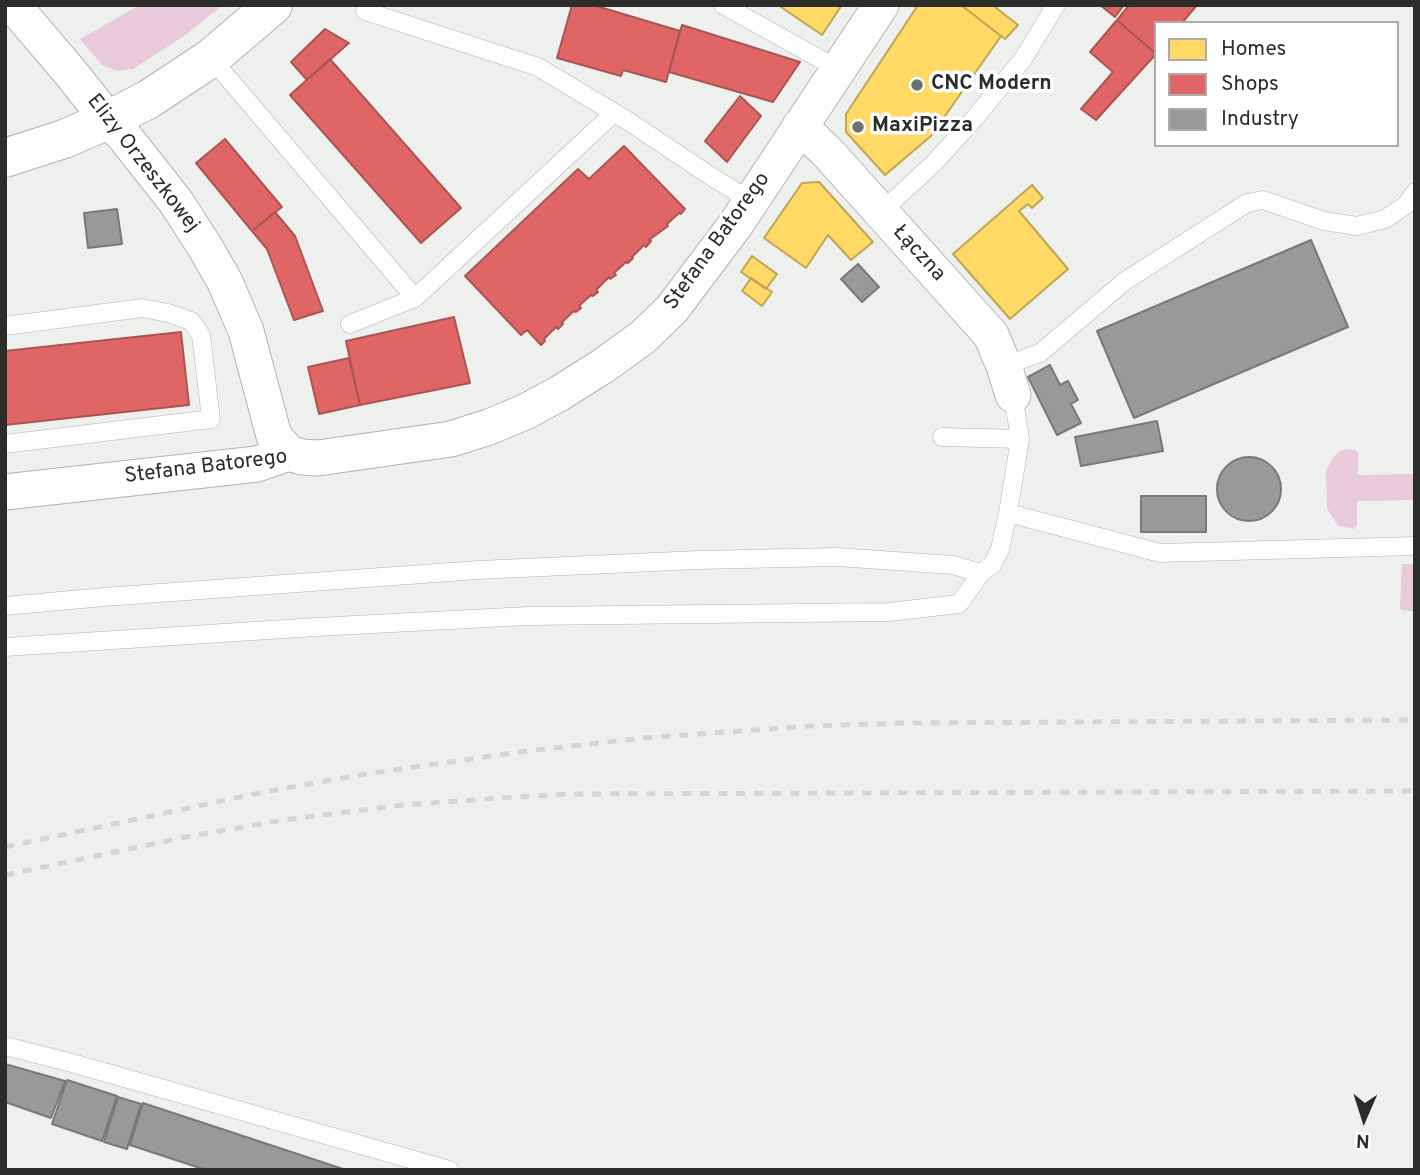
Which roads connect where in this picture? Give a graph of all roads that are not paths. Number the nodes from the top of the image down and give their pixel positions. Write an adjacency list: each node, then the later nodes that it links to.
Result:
1 (13, 5): 10 (street, Elizy Orzeszkowej)
2 (273, 5): 7 (street)
3 (723, 5): 8 (lane)
4 (881, 5): 8 (street, Stefana Batorego)
5 (1056, 5): 15 (lane)
6 (365, 11): 9 (lane)
7 (211, 58): 10 (street); 16 (lane)
8 (838, 69): 11 (street, Stefana Batorego)
9 (614, 113): 14 (lane); 16 (lane)
10 (108, 120): 12 (street); 23 (street, Elizy Orzeszkowej)
11 (800, 126): 14 (street, Stefana Batorego); 15 (street, Łączna)
12 (5, 158)
13 (1415, 192): 19 (lane)
14 (750, 202): 23 (street, Stefana Batorego)
15 (881, 212): 19 (street, Łączna)
16 (415, 298): 17 (lane)
17 (350, 324)
18 (5, 326): 22 (lane)
19 (1008, 381): 21 (lane)
20 (942, 438): 21 (lane)
21 (1020, 439): 25 (lane)
22 (5, 444)
23 (289, 453): 24 (street, Stefana Batorego)
24 (5, 492)
25 (1008, 513): 26 (lane); 27 (lane)
26 (1415, 546)
27 (981, 573): 28 (lane); 29 (lane)
28 (5, 606)
29 (5, 647)
30 (5, 1046): 31 (lane)
31 (449, 1170)

